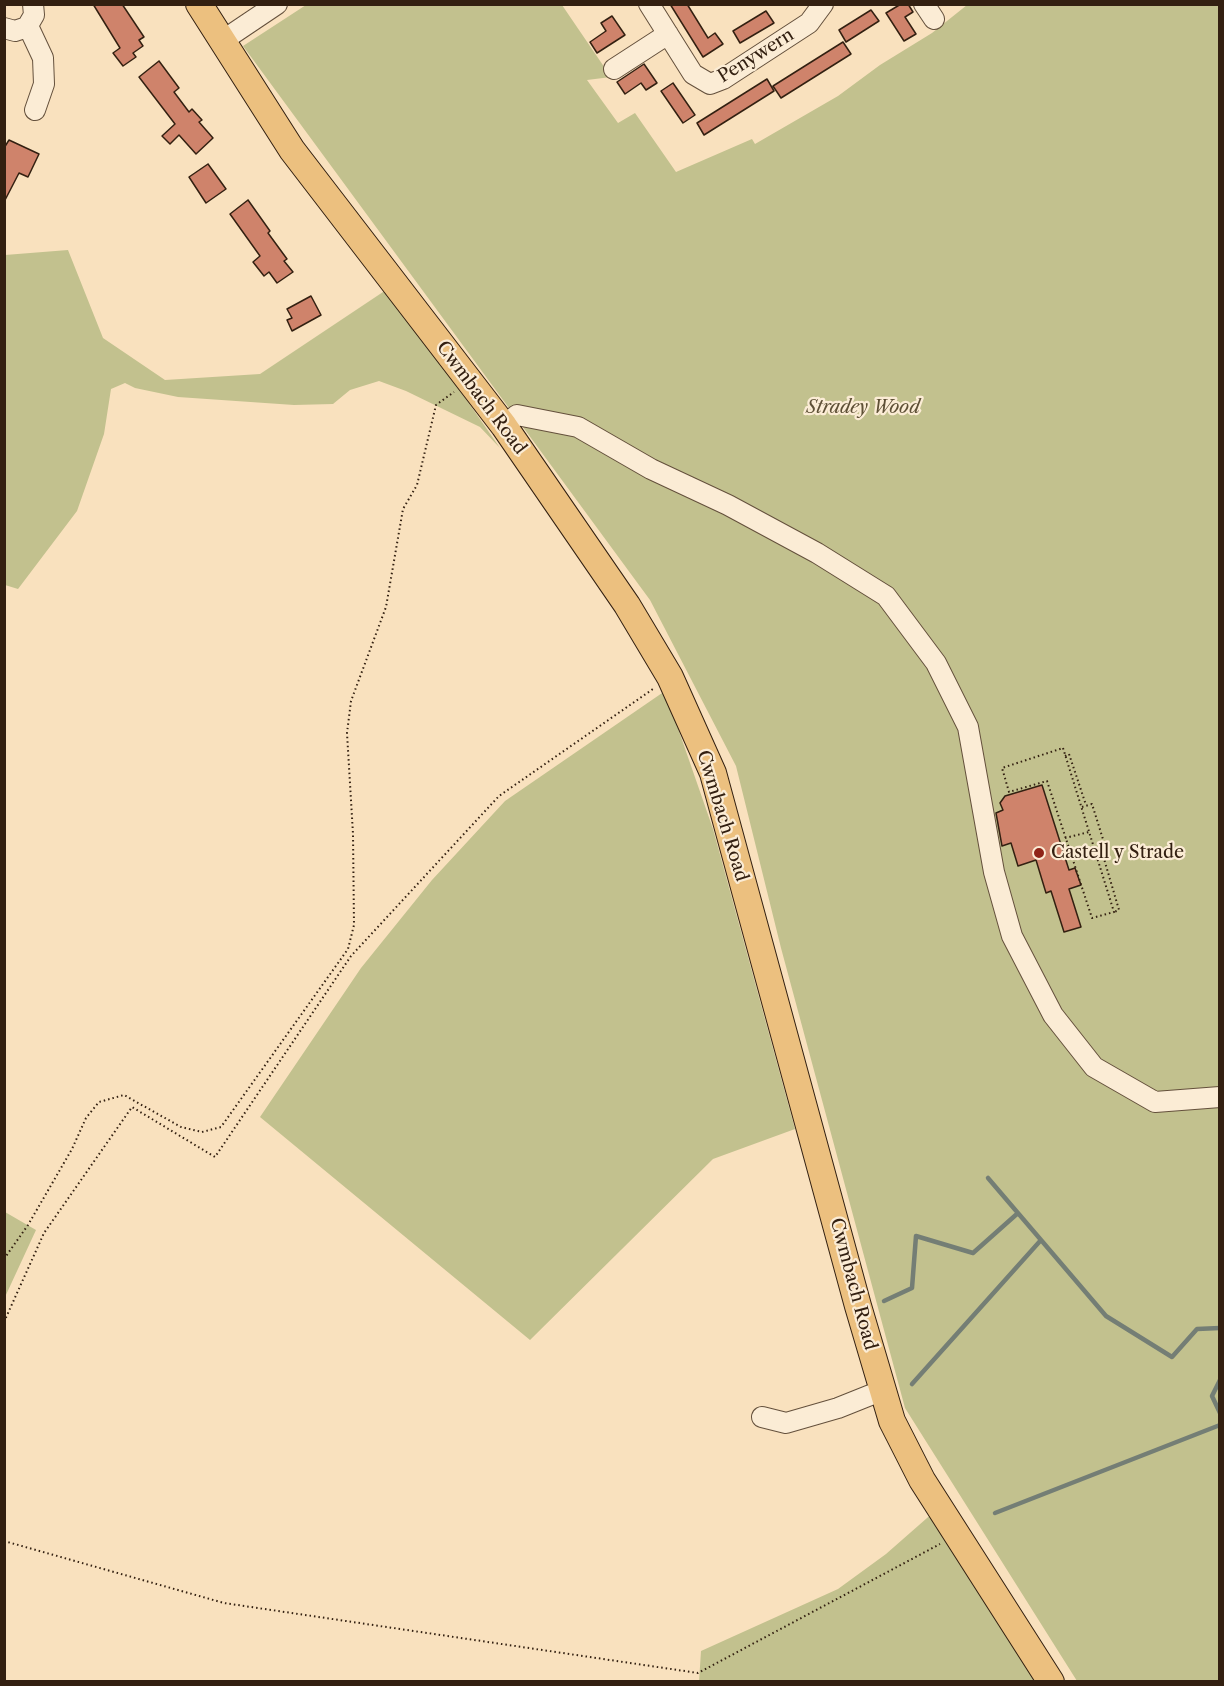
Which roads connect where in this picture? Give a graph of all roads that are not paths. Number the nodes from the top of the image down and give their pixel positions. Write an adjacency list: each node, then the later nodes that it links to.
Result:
1 (33, 4): 6 (street)
2 (199, 4): 9 (main road, Cwmbach Road)
3 (277, 4): 9 (street)
4 (648, 4): 8 (street, Penywern)
5 (823, 4): 8 (street, Penywern)
6 (28, 26): 7 (street); 11 (street)
7 (4, 28)
8 (668, 34): 10 (street)
9 (222, 41): 12 (main road, Cwmbach Road)
10 (614, 69)
11 (35, 110)
12 (504, 426): 13 (street); 14 (main road, Cwmbach Road)
13 (1220, 1097)
14 (883, 1390): 15 (street); 16 (main road, Cwmbach Road)
15 (762, 1417)
16 (1051, 1682)

